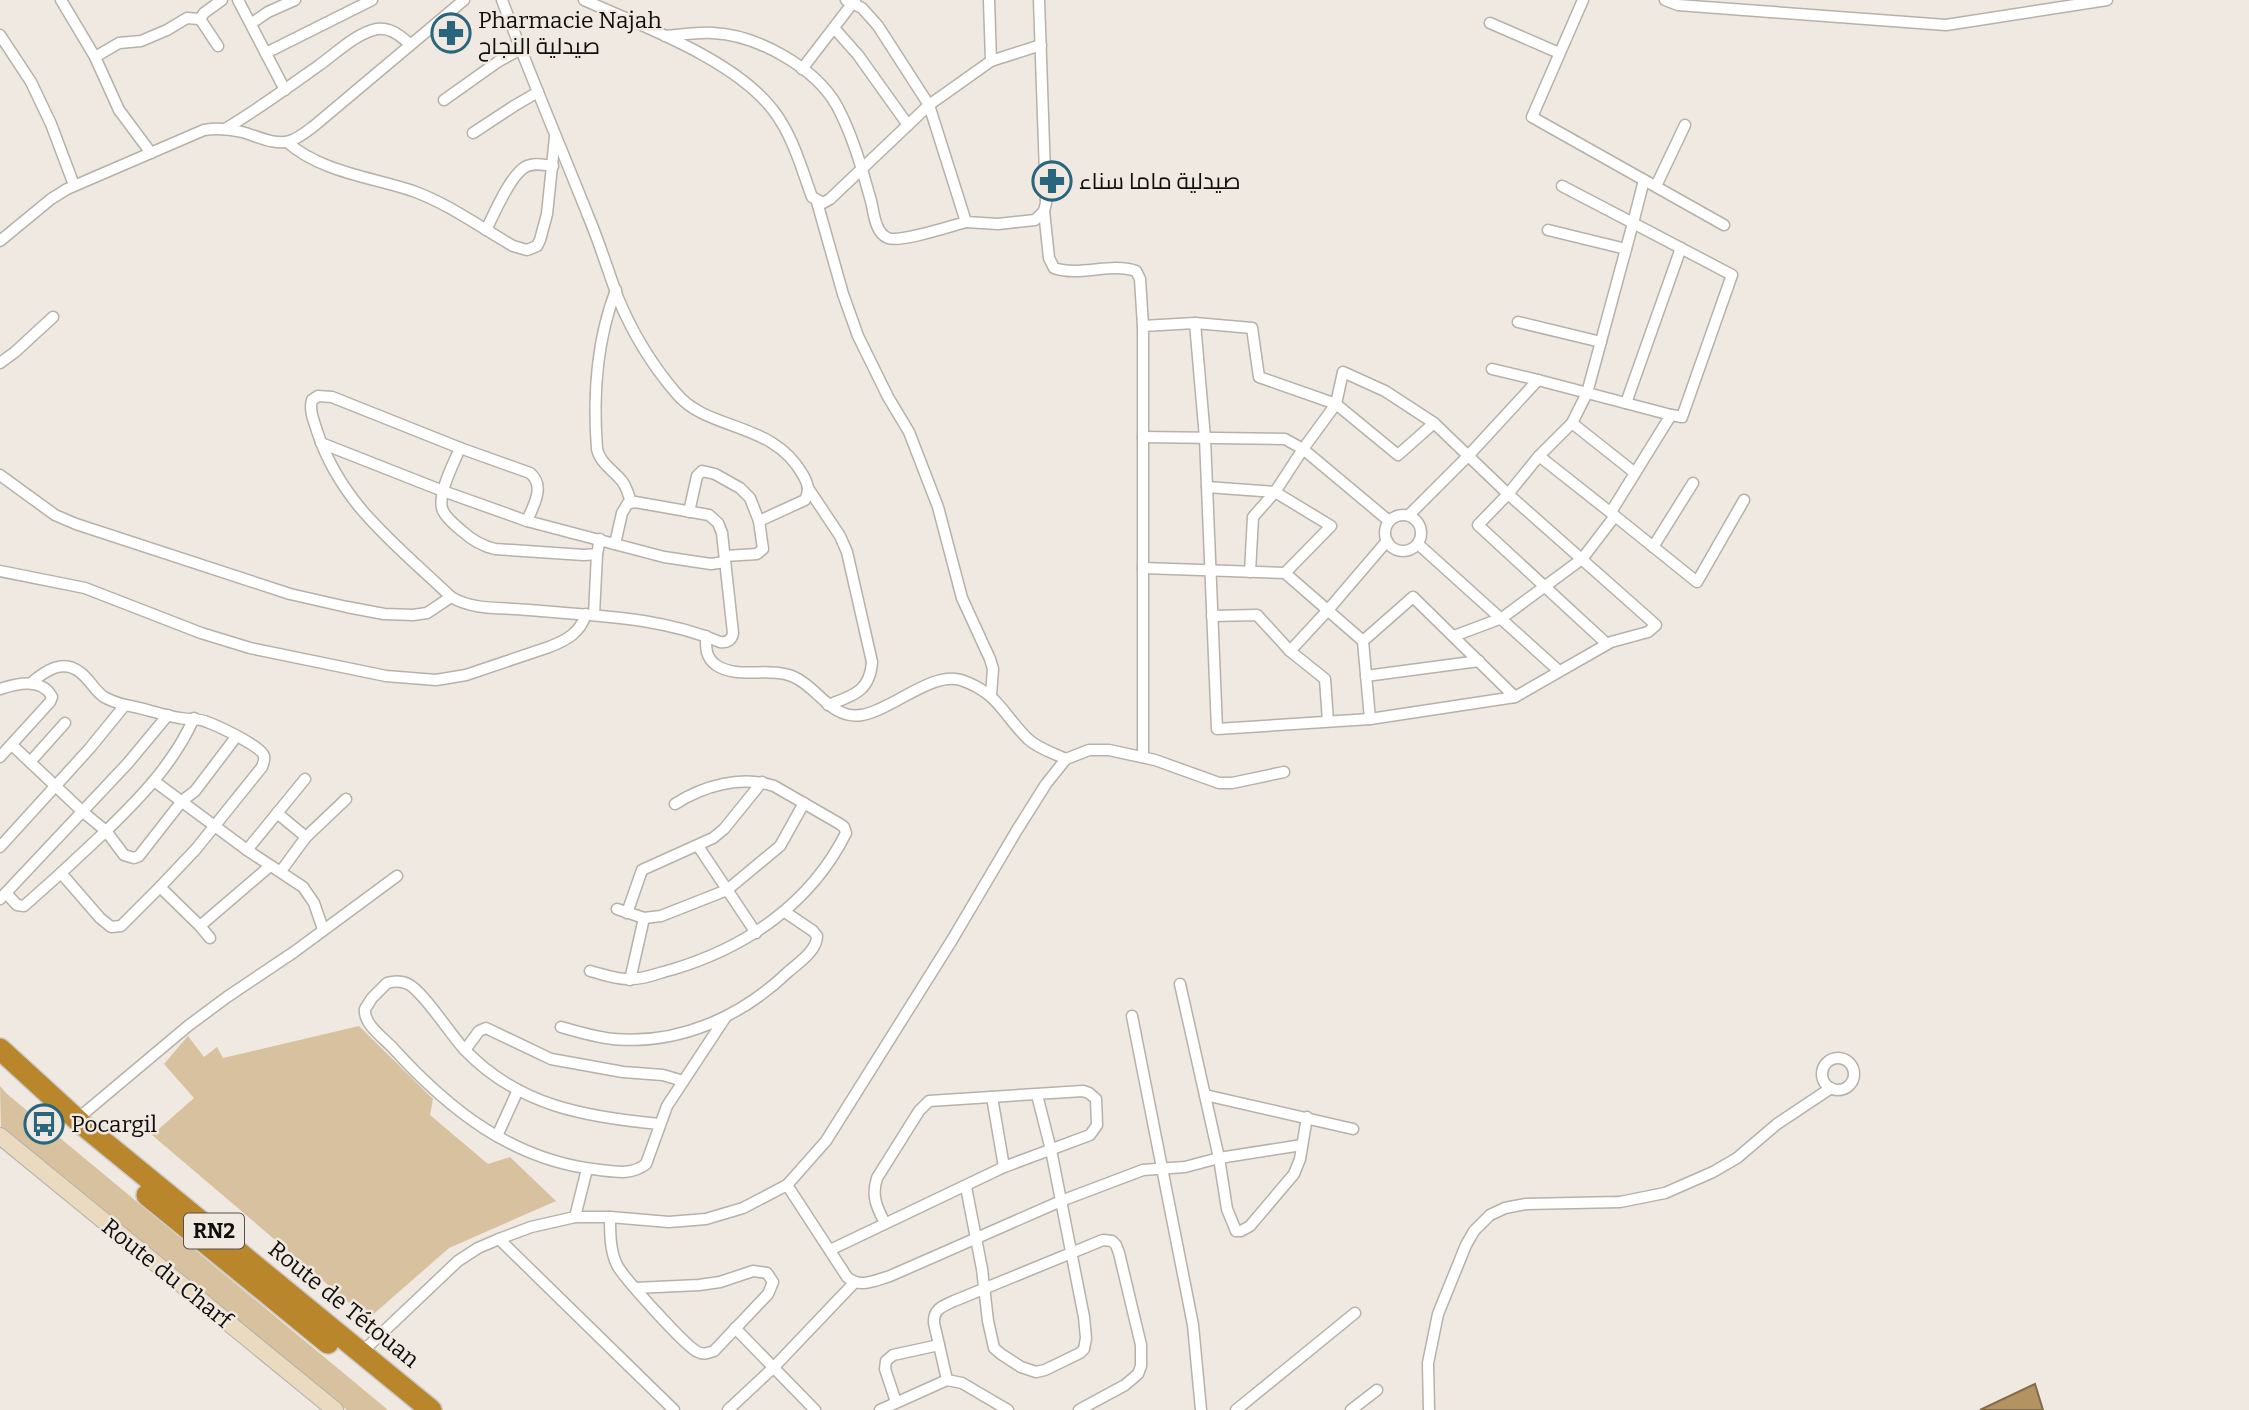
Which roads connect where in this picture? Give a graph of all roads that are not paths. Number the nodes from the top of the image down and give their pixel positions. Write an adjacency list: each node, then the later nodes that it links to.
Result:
1 (61, 0): 28 (street)
2 (222, 0): 15 (street)
3 (239, 0): 17 (street)
4 (372, 0): 26 (street)
5 (464, 0): 22 (street)
6 (502, 0): 25 (street)
7 (989, 0): 29 (street)
8 (1039, 0): 23 (street)
9 (1583, 0): 27 (street)
10 (1665, 0): 11 (street)
11 (2107, 0)
12 (289, 1): 17 (street)
13 (589, 1): 21 (street)
14 (851, 1): 19 (street); 34 (street)
15 (206, 5): 16 (street)
16 (200, 19): 24 (street); 28 (street)
17 (251, 23): 26 (street)
18 (1490, 23): 27 (street)
19 (834, 28): 30 (street); 35 (street)
20 (0, 35): 45 (street)
21 (664, 36): 30 (street); 48 (street)
22 (410, 44): 31 (street); 40 (street)
23 (1041, 45): 29 (street); 49 (street)
24 (218, 46)
25 (521, 49): 32 (street); 33 (street)
26 (266, 53): 31 (street)
27 (1559, 53): 44 (street)
28 (95, 57): 41 (street)
29 (991, 61): 34 (street)
30 (802, 69): 43 (street)
31 (285, 90): 37 (street)
32 (538, 92): 38 (street); 39 (street)
33 (444, 100)
34 (929, 104): 35 (street); 50 (street)
35 (908, 125): 43 (street)
36 (1685, 125): 47 (street)
37 (225, 129): 40 (street); 41 (street)
38 (473, 133)
39 (555, 134): 42 (street); 58 (street)
40 (287, 142): 53 (street)
41 (151, 153): 45 (street)
42 (553, 166): 53 (street); 53 (street)
43 (862, 169): 48 (street); 50 (street)
44 (1644, 180): 47 (street); 51 (street)
45 (74, 185): 55 (street)
46 (1562, 186): 51 (street)
47 (1656, 186): 52 (street)
48 (817, 202): 125 (street)
49 (1044, 211): 50 (street); 62 (street)
50 (966, 222)
51 (1633, 223): 56 (street); 57 (street)
52 (1724, 225)
53 (486, 230)
54 (1548, 230): 57 (street)
55 (0, 241)
56 (1681, 248): 68 (street); 70 (street)
57 (1626, 249): 63 (street)
58 (616, 290): 84 (street); 89 (street)
59 (53, 317): 64 (street)
60 (1518, 322): 63 (street)
61 (1195, 323): 62 (street); 69 (street); 74 (street)
62 (1143, 326): 73 (street)
63 (1601, 342): 67 (street)
64 (0, 363)
65 (1492, 369): 66 (street)
66 (1538, 380): 67 (street); 78 (street)
67 (1587, 393): 68 (street); 72 (street)
68 (1626, 403): 70 (street)
69 (1336, 404): 71 (street); 71 (street); 77 (street)
70 (1671, 415): 80 (street)
71 (1434, 423): 78 (street)
72 (1572, 423): 79 (street); 80 (street)
73 (1143, 438): 74 (street); 104 (street)
74 (1205, 438): 77 (street); 83 (street)
75 (321, 443): 76 (street); 85 (street); 110 (street)
76 (460, 448): 85 (street); 95 (street)
77 (1303, 449): 86 (street); 94 (street)
78 (1468, 456): 87 (street); 92 (street)
79 (1539, 456): 87 (street); 91 (street)
80 (1635, 473): 91 (street)
81 (0, 475): 110 (street)
82 (1692, 483): 100 (street)
83 (1207, 487): 86 (street); 105 (street)
84 (808, 488): 93 (street); 128 (street)
85 (443, 491): 95 (street); 101 (street)
86 (1275, 492): 107 (street); 108 (street)
87 (1508, 494): 103 (street); 109 (street)
88 (1744, 500): 100 (street)
89 (631, 503): 90 (street); 98 (street)
90 (690, 512): 93 (street); 102 (street)
91 (1613, 514): 100 (street); 103 (street)
92 (1409, 515): 94 (street); 99 (street)
93 (759, 521): 102 (street)
94 (1389, 521): 97 (street)
95 (527, 522): 96 (street)
96 (600, 539): 98 (street); 101 (street)
97 (1387, 541): 99 (street); 111 (street)
98 (615, 544): 102 (street)
99 (1418, 544): 114 (street)
100 (1653, 547)
101 (597, 554): 112 (street)
102 (725, 559): 115 (street)
103 (1581, 559): 109 (street); 118 (street)
104 (1143, 568): 105 (street); 137 (street)
105 (1210, 570): 107 (street); 113 (street)
106 (0, 571): 112 (street)
107 (1250, 572): 108 (street)
108 (1285, 573): 111 (street)
109 (1546, 586): 114 (street); 118 (street)
110 (451, 597): 112 (street)
111 (1328, 610): 117 (street); 119 (street)
112 (590, 615): 115 (street)
113 (1212, 616): 119 (street); 132 (street)
114 (1502, 618): 116 (street); 121 (street)
115 (706, 636): 128 (street)
116 (1454, 636): 117 (street); 120 (street)
117 (1363, 641): 122 (street)
118 (1607, 644): 121 (street)
119 (1290, 651): 132 (street)
120 (1479, 661): 122 (street); 126 (street)
121 (1559, 671): 126 (street)
122 (1366, 676): 131 (street)
123 (31, 683): 124 (street); 127 (street); 135 (street)
124 (0, 690)
125 (991, 695): 128 (street); 138 (street)
126 (1515, 697): 131 (street)
127 (125, 705): 129 (street); 144 (street)
128 (828, 705)
129 (168, 715): 130 (street); 149 (street)
130 (194, 718): 134 (street); 142 (street)
131 (1370, 719): 132 (street)
132 (1328, 721)
133 (65, 723): 139 (street)
134 (236, 737): 146 (street); 151 (street)
135 (12, 745): 136 (street); 139 (street)
136 (0, 757)
137 (1143, 757): 138 (street); 140 (street)
138 (1066, 759): 197 (street)
139 (30, 762): 144 (street)
140 (1284, 772)
141 (305, 779): 150 (street)
142 (153, 781): 146 (street); 152 (street)
143 (762, 782): 147 (street); 148 (street); 154 (street)
144 (56, 786): 149 (street); 155 (street)
145 (346, 799): 153 (street)
146 (182, 802): 151 (street); 152 (street)
147 (804, 803): 162 (street); 164 (street)
148 (675, 804)
149 (83, 812): 152 (street); 163 (street)
150 (277, 813): 153 (street); 156 (street)
151 (214, 825): 156 (street); 161 (street)
152 (106, 831): 159 (street)
153 (306, 837): 158 (street)
154 (698, 846): 162 (street); 165 (street)
155 (0, 847)
156 (247, 850): 157 (street)
157 (270, 866): 158 (street); 166 (street)
158 (281, 871): 167 (street)
159 (61, 873): 161 (street); 163 (street)
160 (397, 876): 167 (street)
161 (160, 887): 166 (street)
162 (727, 890): 165 (street); 168 (street)
163 (3, 896)
164 (785, 912): 168 (street); 174 (street)
165 (644, 918): 171 (street)
166 (200, 926): 169 (street)
167 (323, 929): 186 (street)
168 (756, 933): 171 (street)
169 (210, 938)
170 (590, 971): 171 (street)
171 (630, 980)
172 (1180, 984): 183 (street)
173 (1132, 1016): 196 (street)
174 (725, 1018): 175 (street); 179 (street)
175 (561, 1027)
176 (0, 1049): 186 (highway, Route de Tétouan / RN2)
177 (465, 1050): 179 (street); 181 (street); 190 (street)
178 (0, 1068): 219 (highway, Route de Tétouan / RN2)
179 (683, 1081): 187 (street)
180 (1831, 1088): 230 (street)
181 (518, 1090): 187 (street); 190 (street)
182 (1037, 1095): 184 (street); 192 (street); 192 (street)
183 (1205, 1095): 185 (street); 193 (street)
184 (992, 1097): 194 (street); 202 (street)
185 (1307, 1117): 188 (street); 191 (street)
186 (76, 1120): 213 (highway, Route de Tétouan / RN2)
187 (659, 1124): 195 (street)
188 (1353, 1129)
189 (0, 1136): 218 (street, Route du Charf)
190 (497, 1136): 195 (street)
191 (1303, 1144): 193 (street); 193 (street)
192 (1051, 1150): 194 (street); 199 (street)
193 (1219, 1158): 196 (street)
194 (1004, 1167): 198 (street)
195 (587, 1169): 200 (street)
196 (1162, 1170): 199 (street); 227 (street)
197 (787, 1185): 201 (street); 205 (street)
198 (965, 1187): 202 (street); 203 (street)
199 (1062, 1201): 203 (street); 206 (street)
200 (575, 1217): 201 (street); 204 (street)
201 (610, 1217): 208 (street)
202 (885, 1223): 205 (street)
203 (976, 1238): 207 (street); 209 (street)
204 (499, 1239): 213 (street); 221 (street)
205 (830, 1250): 207 (street)
206 (1071, 1253): 209 (street); 209 (street); 226 (street)
207 (854, 1283): 214 (street)
208 (635, 1288): 211 (street); 211 (street)
209 (985, 1290): 212 (street)
210 (1355, 1313): 228 (street)
211 (735, 1328): 214 (street)
212 (939, 1345): 215 (street); 217 (street)
213 (362, 1352): 220 (highway, Route de Tétouan / RN2)
214 (774, 1367): 222 (street); 223 (street)
215 (947, 1380): 217 (street); 225 (street)
216 (1377, 1390): 229 (street)
217 (896, 1402): 224 (street)
218 (335, 1410)
219 (409, 1410)
220 (431, 1410)
221 (674, 1410)
222 (728, 1410)
223 (815, 1410)
224 (880, 1410)
225 (1008, 1410)
226 (1079, 1410)
227 (1201, 1410)
228 (1236, 1410)
229 (1352, 1410)
230 (1429, 1410)

